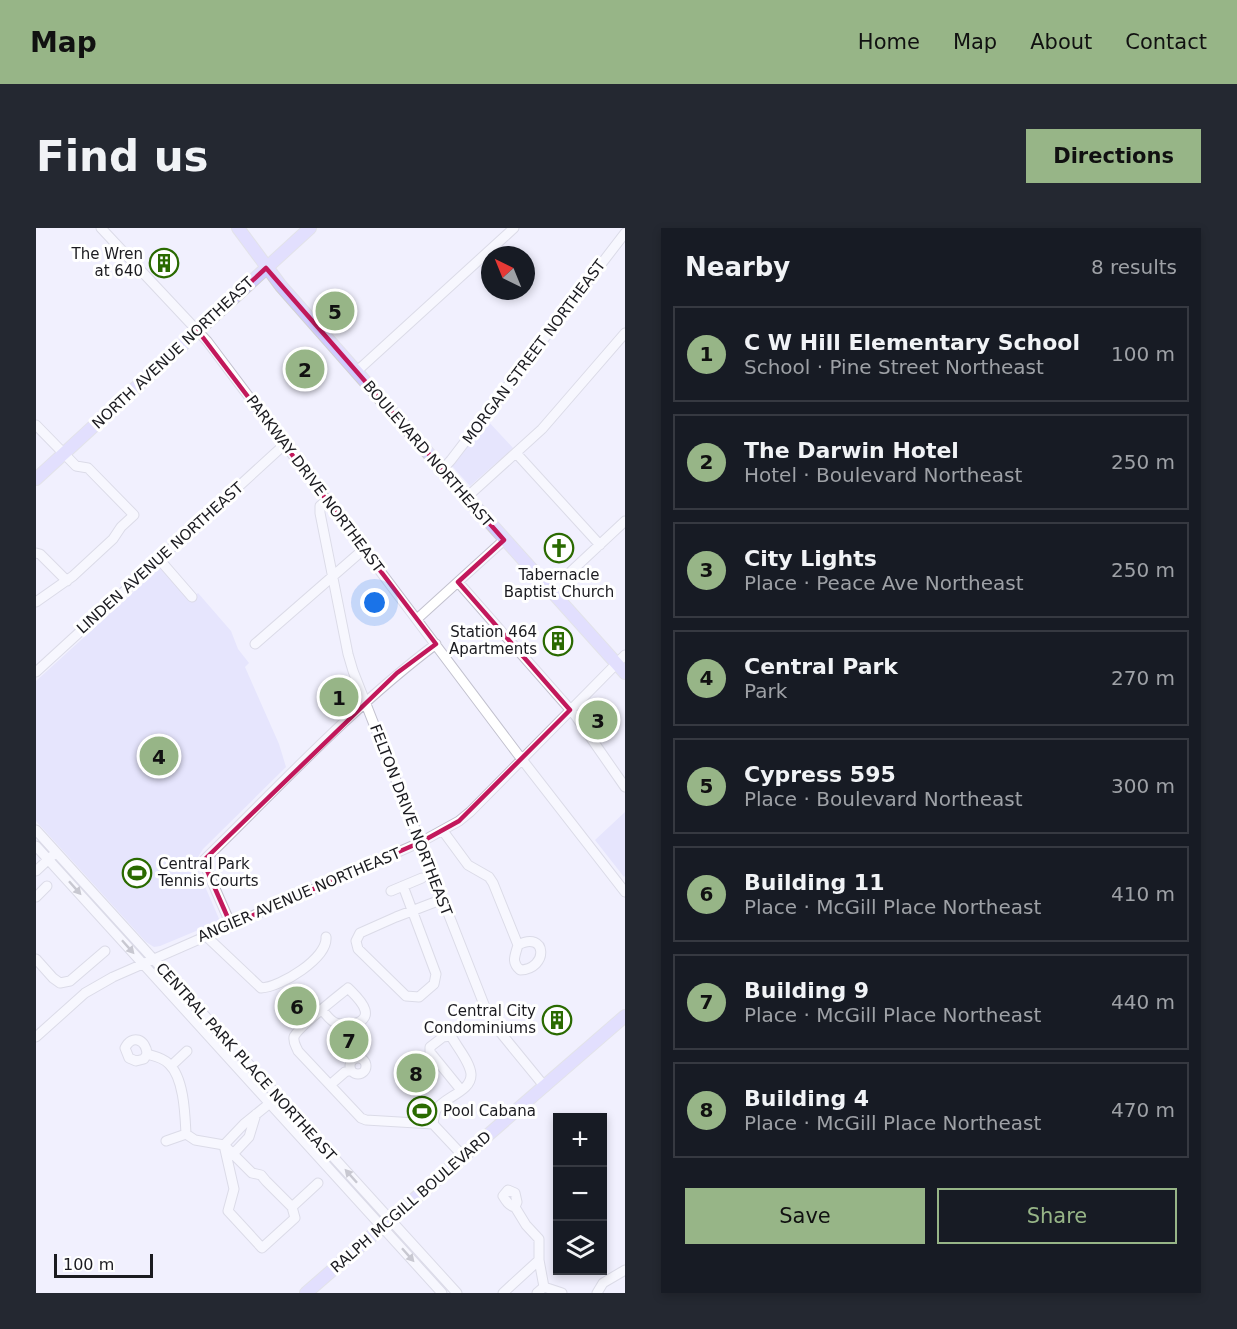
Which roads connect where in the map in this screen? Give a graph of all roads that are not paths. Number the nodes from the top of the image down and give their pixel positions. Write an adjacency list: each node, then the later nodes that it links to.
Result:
1 (101, 228): 7 (street, PARKWAY DRIVE NORTHEAST)
2 (238, 228): 6 (main road, BOULEVARD NORTHEAST)
3 (310, 228): 6 (main road, NORTH AVENUE NORTHEAST)
4 (514, 228): 9 (street)
5 (625, 233): 14 (street, MORGAN STREET NORTHEAST)
6 (266, 268): 7 (main road, NORTH AVENUE NORTHEAST); 9 (main road, BOULEVARD NORTHEAST)
7 (198, 331): 11 (street, PARKWAY DRIVE NORTHEAST); 13 (main road, NORTH AVENUE NORTHEAST)
8 (625, 333): 12 (street)
9 (356, 372): 14 (main road, BOULEVARD NORTHEAST)
10 (36, 425): 13 (street)
11 (285, 444): 17 (street, PARKWAY DRIVE NORTHEAST); 23 (street, LINDEN AVENUE NORTHEAST)
12 (516, 453): 16 (street); 20 (street)
13 (63, 454): 15 (main road, NORTH AVENUE NORTHEAST); 25 (street)
14 (442, 470): 16 (main road, BOULEVARD NORTHEAST)
15 (36, 479)
16 (466, 498): 19 (main road, BOULEVARD NORTHEAST)
17 (327, 500): 21 (street, PARKWAY DRIVE NORTHEAST); 24 (street, FELTON DRIVE NORTHEAST)
18 (625, 521): 20 (street)
19 (504, 540): 26 (street); 27 (main road, BOULEVARD NORTHEAST)
20 (600, 544): 27 (street)
21 (364, 549): 24 (street); 30 (street, PARKWAY DRIVE NORTHEAST)
22 (39, 555): 25 (street)
23 (159, 559): 28 (street); 34 (street, LINDEN AVENUE NORTHEAST)
24 (333, 576): 31 (street); 35 (street, FELTON DRIVE NORTHEAST)
25 (67, 581): 29 (street)
26 (458, 582): 30 (street); 36 (street)
27 (550, 591): 33 (main road, BOULEVARD NORTHEAST)
28 (192, 597)
29 (36, 602)
30 (417, 619): 32 (street, PARKWAY DRIVE NORTHEAST)
31 (255, 644)
32 (436, 644): 35 (street); 37 (street, PARKWAY DRIVE NORTHEAST)
33 (622, 664): 36 (street, ANGIER AVENUE NORTHEAST)
34 (36, 672)
35 (365, 702): 41 (street, FELTON DRIVE NORTHEAST); 54 (street)
36 (570, 710): 37 (street, ANGIER AVENUE NORTHEAST); 38 (street)
37 (522, 759): 40 (street, ANGIER AVENUE NORTHEAST); 49 (street, PARKWAY DRIVE NORTHEAST)
38 (625, 787)
39 (36, 830): 43 (street, CENTRAL PARK PLACE NORTHEAST)
40 (443, 831): 41 (street, ANGIER AVENUE NORTHEAST); 57 (street)
41 (421, 842): 52 (street, FELTON DRIVE NORTHEAST); 54 (street, ANGIER AVENUE NORTHEAST)
42 (36, 846): 44 (street, CENTRAL PARK PLACE NORTHEAST)
43 (57, 852): 44 (street); 60 (street, CENTRAL PARK PLACE NORTHEAST)
44 (49, 860): 45 (street); 61 (street, CENTRAL PARK PLACE NORTHEAST, one-way to 61)
45 (36, 871)
46 (422, 878): 48 (street)
47 (47, 886): 51 (street)
48 (403, 886): 50 (street); 53 (street)
49 (624, 889)
50 (391, 891)
51 (36, 897)
52 (443, 899): 53 (street); 70 (street, FELTON DRIVE NORTHEAST)
53 (412, 910): 53 (street)
54 (231, 925): 55 (street, ANGIER AVENUE NORTHEAST)
55 (206, 936): 56 (street); 60 (street, ANGIER AVENUE NORTHEAST)
56 (326, 937)
57 (518, 945)
58 (105, 951): 59 (street)
59 (36, 959)
60 (153, 959): 61 (street, ANGIER AVENUE NORTHEAST); 84 (street, CENTRAL PARK PLACE NORTHEAST, one-way to 60)
61 (143, 963): 64 (street, ANGIER AVENUE NORTHEAST); 72 (street, CENTRAL PARK PLACE NORTHEAST)
62 (322, 1010): 62 (street); 69 (street)
63 (625, 1016): 70 (main road, RALPH MCGILL BOULEVARD)
64 (36, 1037)
65 (187, 1051): 67 (street)
66 (147, 1054): 67 (street)
67 (171, 1066): 75 (street)
68 (351, 1070): 69 (street)
69 (330, 1085): 74 (street)
70 (545, 1087): 80 (main road, RALPH MCGILL BOULEVARD)
71 (461, 1090): 71 (street); 74 (street)
72 (270, 1103): 73 (street); 84 (street, CENTRAL PARK PLACE NORTHEAST)
73 (254, 1116): 76 (street); 76 (street)
74 (433, 1124): 80 (street)
75 (186, 1134): 77 (street); 78 (street)
76 (241, 1135): 78 (street); 79 (street)
77 (166, 1141)
78 (224, 1145): 79 (street); 82 (street)
79 (233, 1154): 82 (street)
80 (464, 1157): 84 (main road, RALPH MCGILL BOULEVARD)
81 (318, 1183): 82 (street)
82 (291, 1207)
83 (515, 1207): 85 (street)
84 (386, 1223): 88 (main road, RALPH MCGILL BOULEVARD); 89 (street, CENTRAL PARK PLACE NORTHEAST, one-way to 89); 90 (street, CENTRAL PARK PLACE NORTHEAST)
85 (539, 1260): 87 (street); 91 (street)
86 (625, 1270): 93 (street)
87 (541, 1290): 92 (street)
88 (306, 1293)
89 (442, 1293)
90 (457, 1293)
91 (503, 1293)
92 (562, 1293)
93 (597, 1293)

